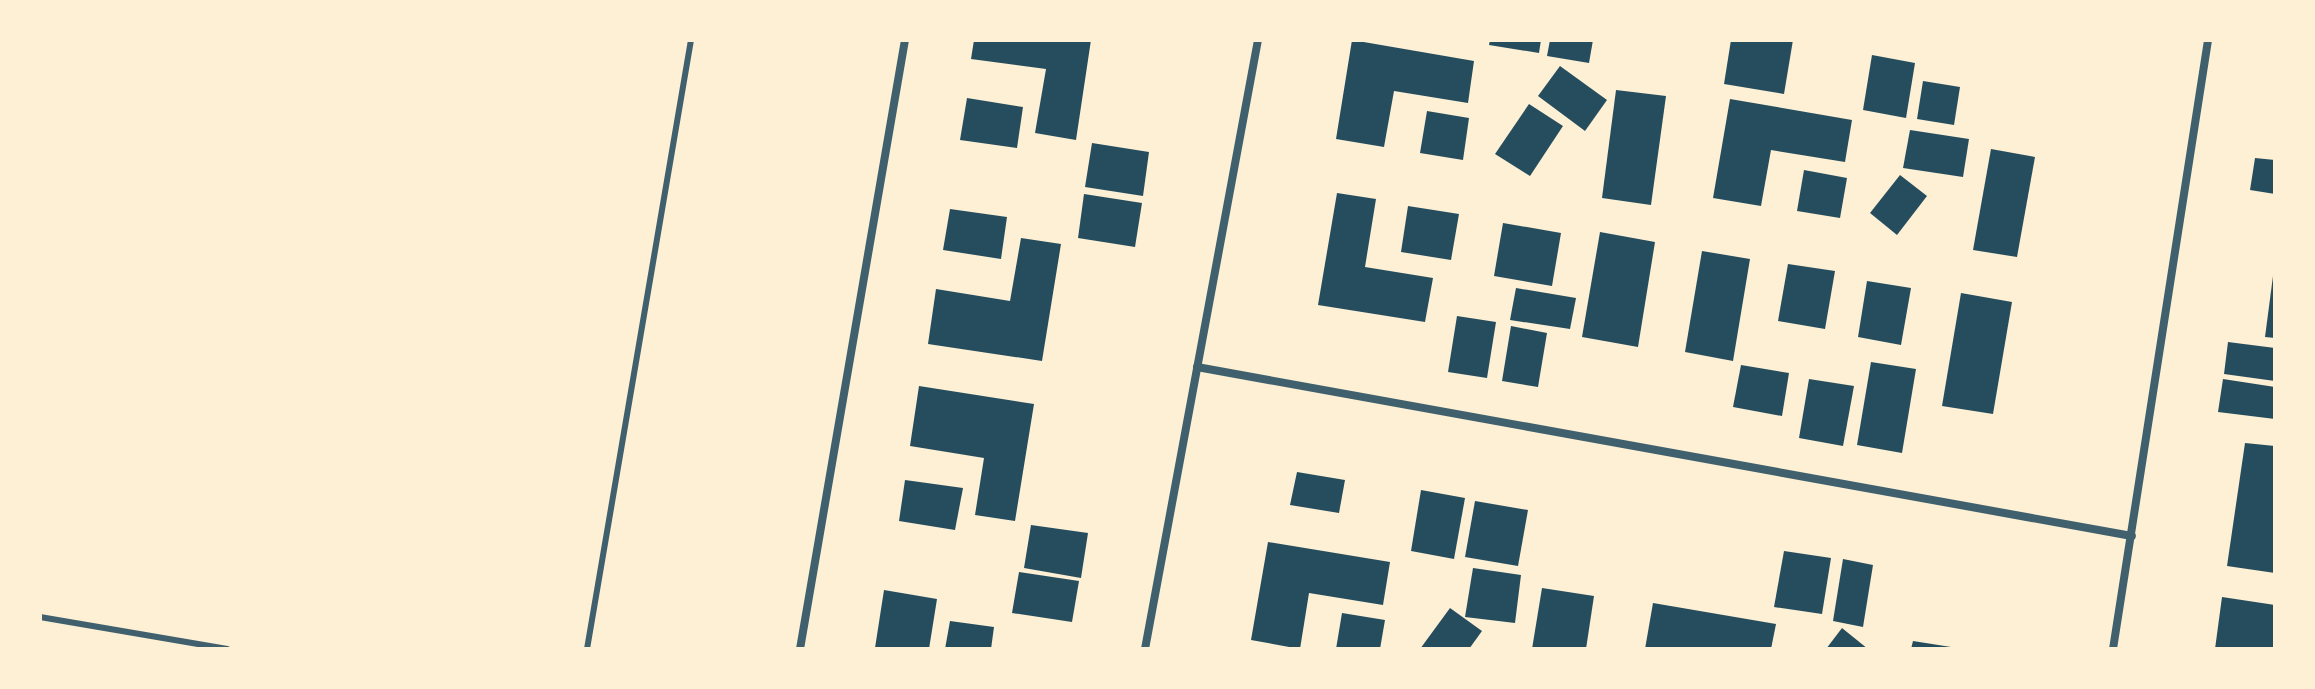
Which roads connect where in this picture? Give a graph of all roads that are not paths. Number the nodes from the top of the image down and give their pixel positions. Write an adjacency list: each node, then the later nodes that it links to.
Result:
1 (691, 40): 9 (lane)
2 (905, 40): 10 (street)
3 (1258, 40): 5 (street)
4 (2208, 40): 6 (street)
5 (1197, 367): 6 (street); 11 (street)
6 (2132, 536): 12 (street)
7 (40, 617): 8 (lane)
8 (227, 649)
9 (587, 649)
10 (800, 649)
11 (1145, 649)
12 (2113, 649)

